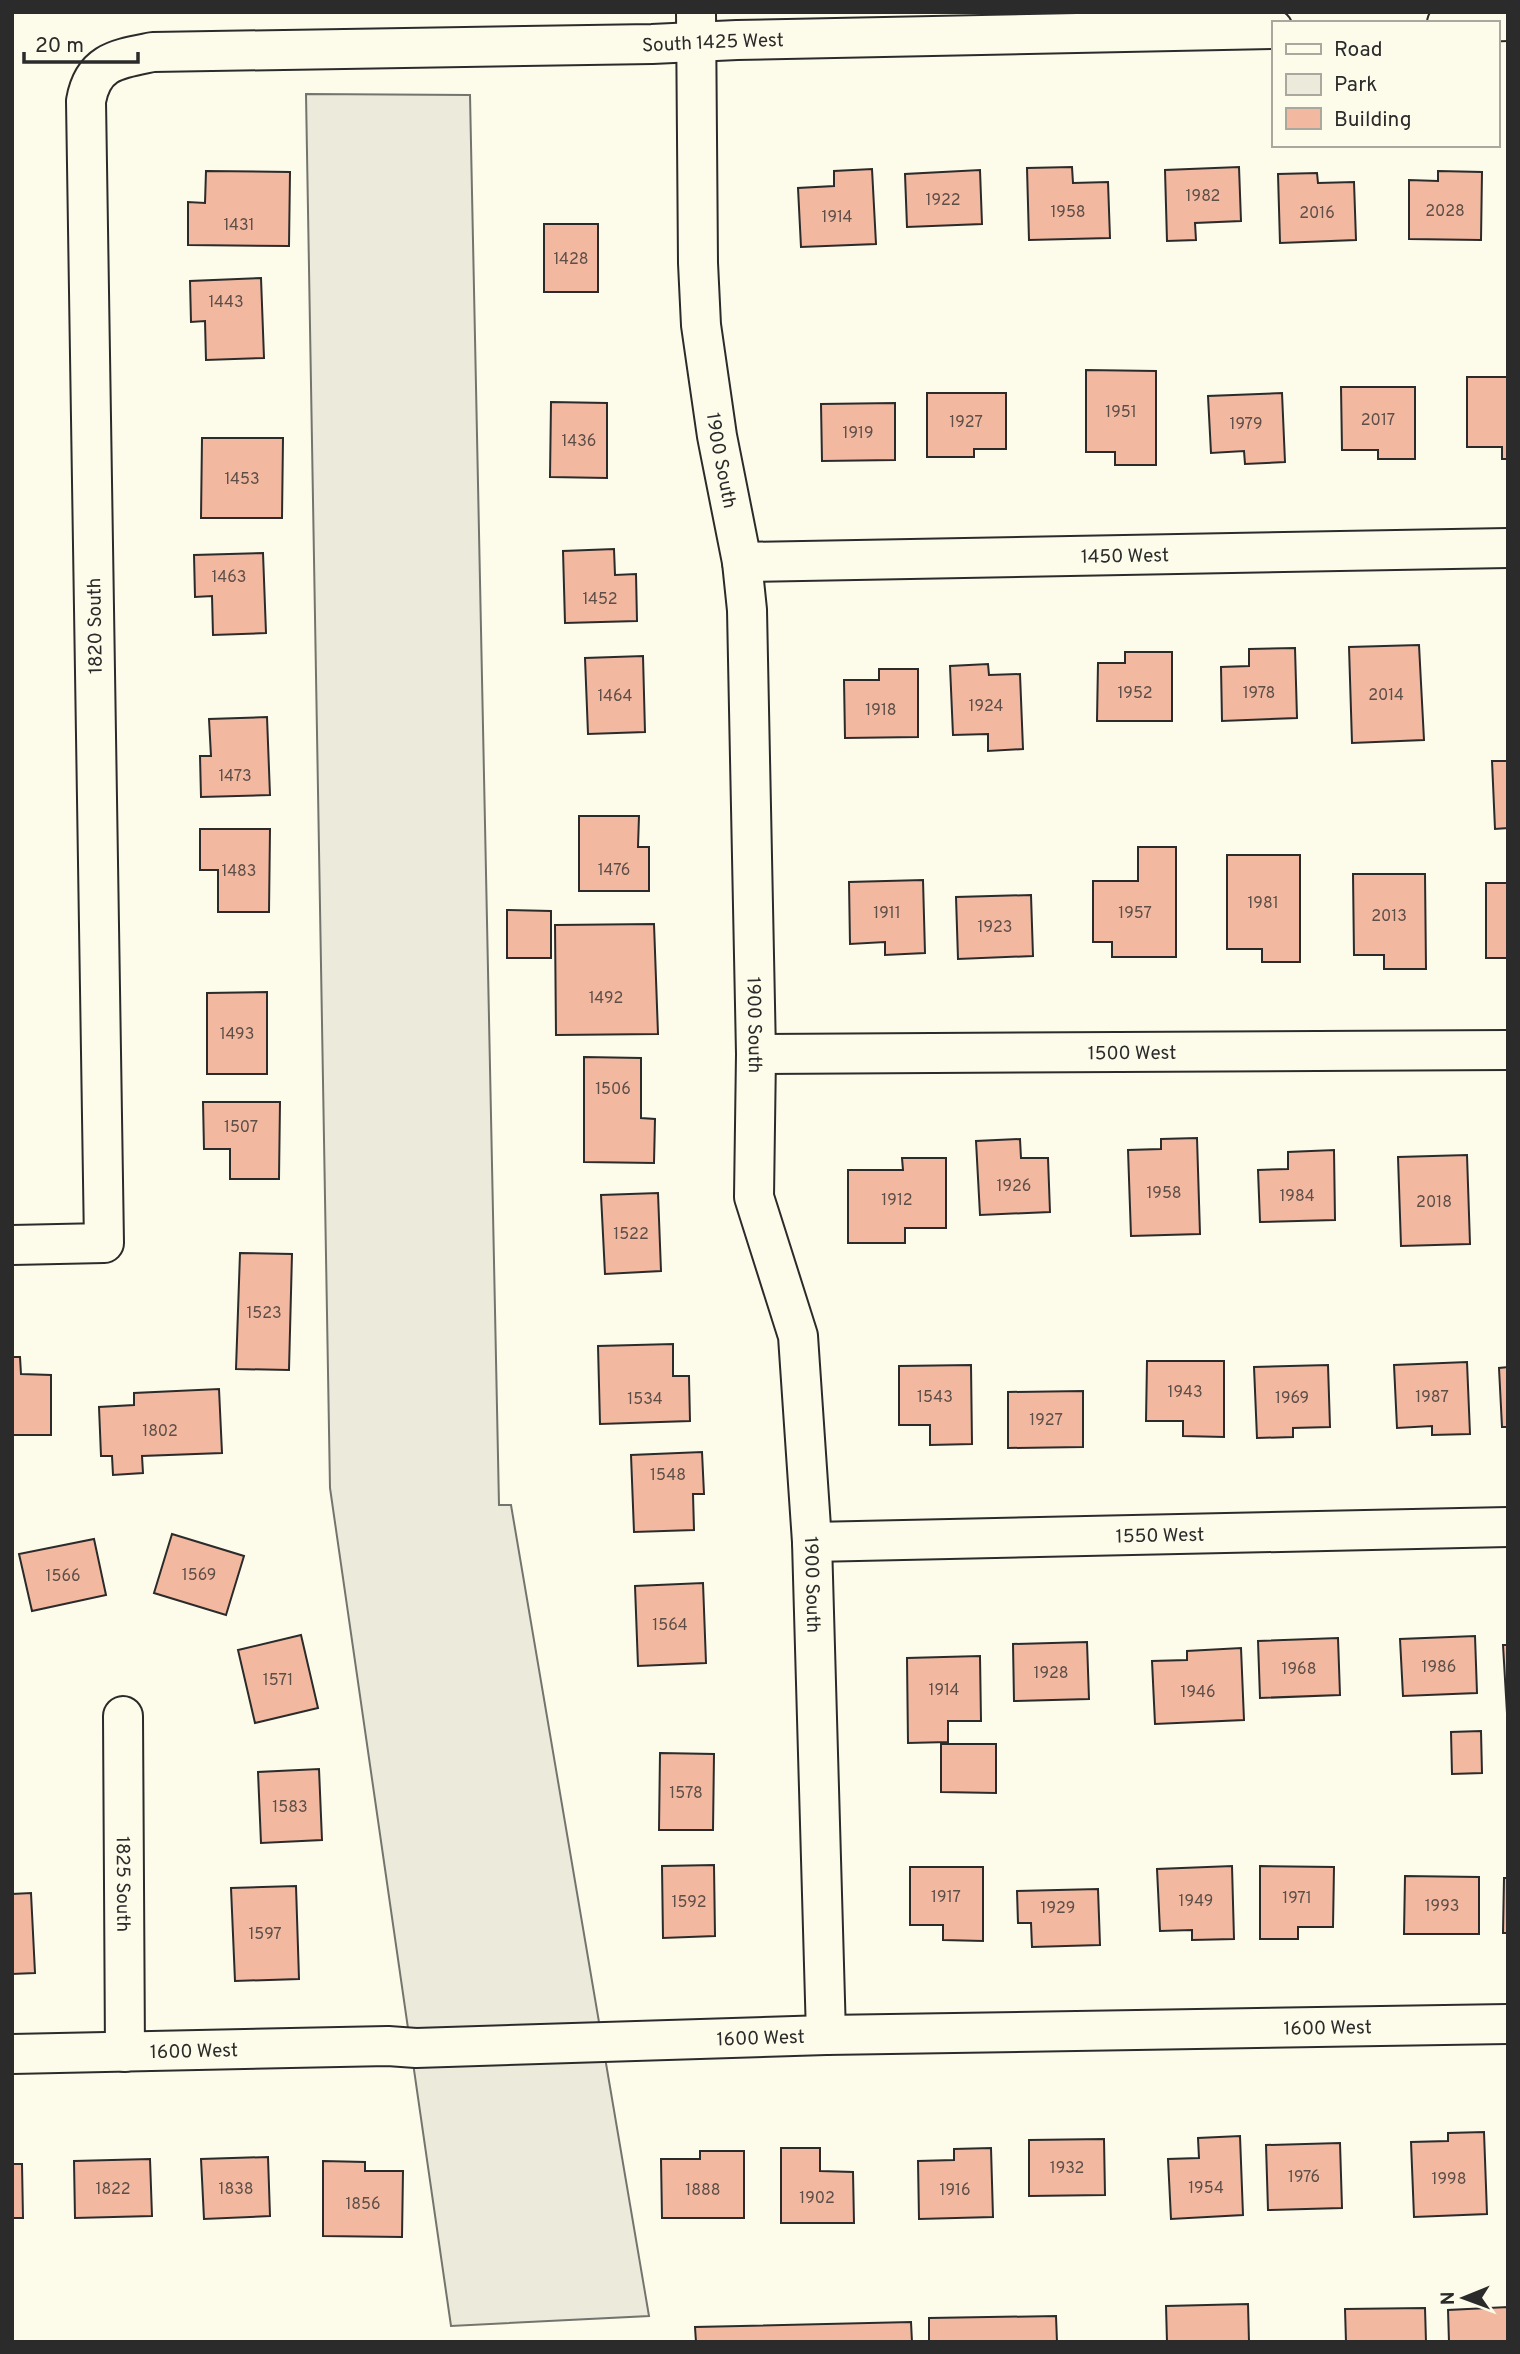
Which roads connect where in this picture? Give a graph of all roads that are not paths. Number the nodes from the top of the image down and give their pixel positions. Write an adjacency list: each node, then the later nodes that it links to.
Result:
1 (1151, 23): 2 (street, South 1425 West); 3 (street, South 1425 West)
2 (696, 27): 4 (street, South 1425 West); 6 (street, 1900 South)
3 (1272, 29)
4 (153, 52): 9 (street, 1820 South)
5 (1508, 548): 6 (street, 1450 West)
6 (742, 562): 8 (street, 1900 South)
7 (1508, 1050): 8 (street, 1500 West)
8 (756, 1054): 11 (street, 1900 South)
9 (12, 1245)
10 (1508, 1527): 11 (street, 1550 West)
11 (812, 1542): 14 (street, 1900 South)
12 (123, 1716): 15 (street, 1825 South)
13 (1508, 2024): 14 (street, 1600 West)
14 (826, 2035): 15 (street, 1600 West)
15 (125, 2052): 16 (street, 1600 West)
16 (12, 2053)

